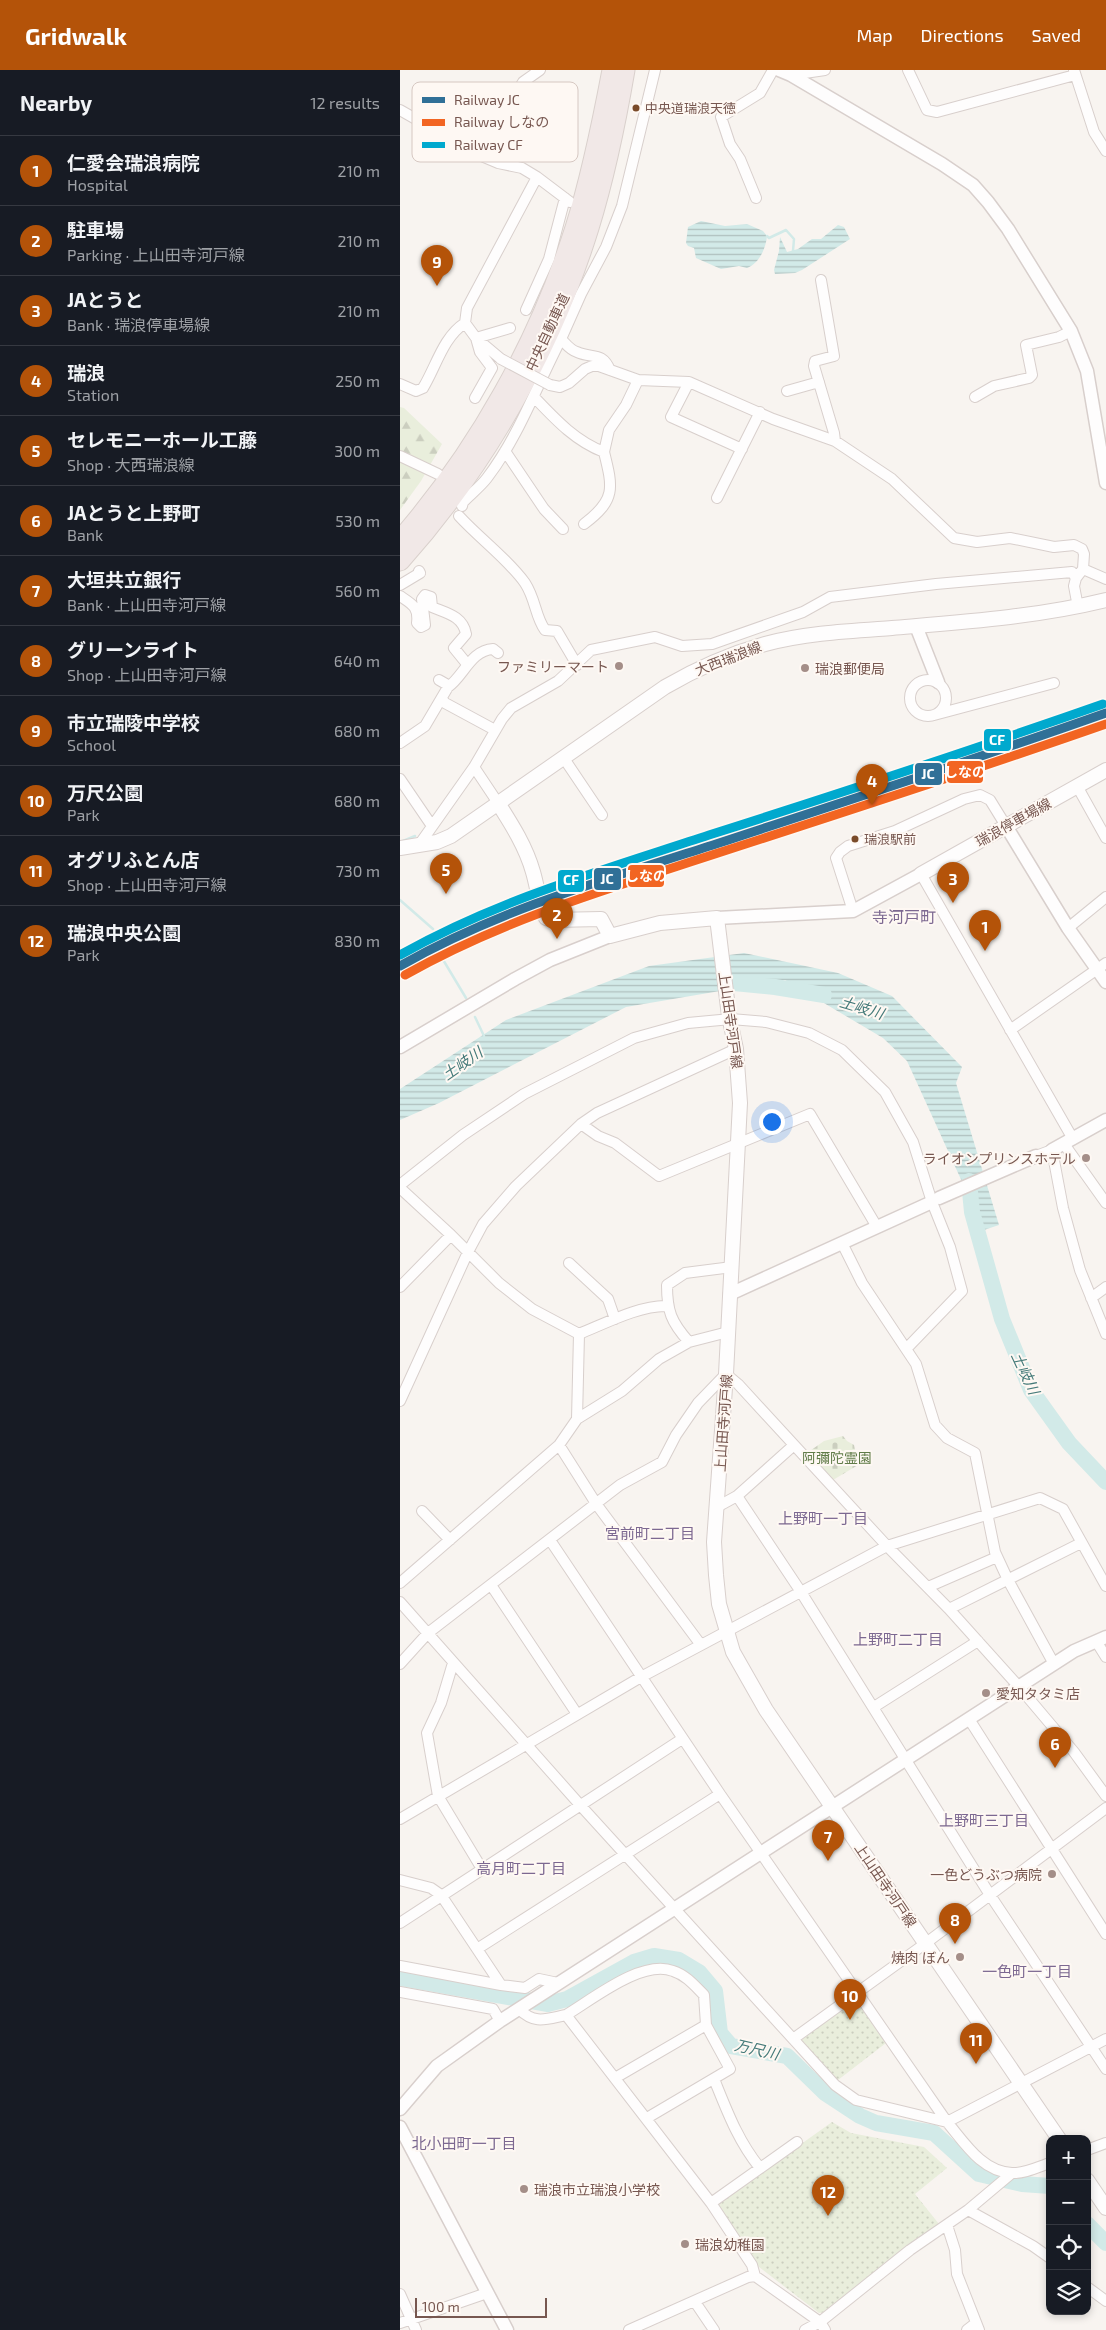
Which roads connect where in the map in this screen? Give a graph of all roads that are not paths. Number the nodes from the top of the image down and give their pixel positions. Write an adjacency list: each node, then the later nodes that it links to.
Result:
1 (540, 70): 10 (street)
2 (612, 70): 46 (highway, 中央自動車道)
3 (625, 70): 47 (highway, 中央自動車道)
4 (655, 70): 18 (street)
5 (773, 70): 16 (street)
6 (825, 70): 8 (street)
7 (908, 70): 9 (street)
8 (785, 72): 23 (street)
9 (1075, 72): 13 (street)
10 (523, 82)
11 (400, 110): 12 (street)
12 (412, 117)
13 (1106, 151)
14 (496, 162): 15 (street)
15 (537, 177): 20 (street); 21 (street)
16 (756, 198)
17 (603, 222): 18 (street)
18 (613, 229): 25 (street)
19 (821, 280): 29 (street)
20 (526, 310)
21 (465, 323): 24 (street); 30 (street)
22 (510, 328): 24 (street)
23 (1071, 331): 34 (street); 42 (street)
24 (476, 338): 26 (street, bridge); 33 (street)
25 (561, 339): 26 (street); 32 (street)
26 (610, 370): 27 (street)
27 (638, 380): 28 (street); 39 (street)
28 (689, 382): 35 (street); 37 (street)
29 (819, 382): 31 (street); 36 (street)
30 (400, 384)
31 (787, 391)
32 (534, 397): 38 (street); 39 (street)
33 (475, 398)
34 (975, 398)
35 (760, 412): 36 (street); 37 (street)
36 (835, 441): 48 (street)
37 (742, 449): 43 (street)
38 (505, 451): 45 (street); 61 (street)
39 (604, 452): 44 (street)
40 (400, 456): 41 (street)
41 (438, 474)
42 (1106, 483)
43 (716, 498)
44 (584, 524)
45 (563, 529)
46 (400, 540)
47 (400, 561)
48 (1083, 569): 50 (street); 51 (street)
49 (419, 571): 52 (street)
50 (1076, 578): 55 (street); 57 (street)
51 (1106, 579)
52 (400, 585)
53 (400, 596): 60 (street)
54 (1106, 600): 55 (main road, 大西瑞浪線)
55 (1078, 607): 56 (main road, 大西瑞浪線)
56 (916, 626): 58 (main road, 大西瑞浪線); 63 (street)
57 (758, 628): 58 (street); 61 (street)
58 (766, 644): 70 (main road, 大西瑞浪線)
59 (498, 653): 60 (street)
60 (467, 664): 65 (street)
61 (577, 665): 68 (street)
62 (439, 680): 65 (street)
63 (938, 682): 67 (street); 67 (street)
64 (1054, 683): 67 (street)
65 (448, 687): 66 (street)
66 (442, 699): 68 (street); 69 (street)
67 (934, 715)
68 (495, 730): 71 (street)
69 (400, 744)
70 (563, 757): 75 (main road, 大西瑞浪線); 76 (street)
71 (474, 767): 75 (street); 77 (street)
72 (1106, 770): 74 (main road, 瑞浪停車場線)
73 (400, 779): 77 (street)
74 (1077, 786): 78 (main road, 瑞浪停車場線); 79 (street)
75 (498, 802): 80 (main road, 大西瑞浪線); 87 (main road)
76 (602, 815)
77 (432, 826): 80 (street)
78 (1006, 826): 82 (main road, 瑞浪停車場線); 84 (street); 86 (street)
79 (1106, 838)
80 (419, 844): 81 (main road, 大西瑞浪線)
81 (400, 848)
82 (920, 874): 84 (street); 91 (street)
83 (1106, 897): 86 (street)
84 (853, 911): 85 (street)
85 (717, 918): 87 (main road); 90 (main road, 上山田寺河戸線)
86 (1068, 928): 88 (street)
87 (610, 936): 92 (street)
88 (1101, 966): 89 (street); 91 (street)
89 (1106, 982)
90 (730, 1017): 93 (main road, 上山田寺河戸線); 100 (street); 101 (street)
91 (1010, 1030): 96 (street)
92 (400, 1047)
93 (736, 1049): 95 (street); 97 (main road, 上山田寺河戸線)
94 (1106, 1120): 96 (street)
95 (581, 1124): 97 (street); 106 (street)
96 (1068, 1141): 98 (street); 102 (street)
97 (738, 1145): 103 (street); 108 (main road, 上山田寺河戸線)
98 (1052, 1150): 99 (street); 112 (street)
99 (1036, 1156): 101 (street)
100 (400, 1187): 104 (street)
101 (935, 1200): 103 (street); 119 (street)
102 (1106, 1203)
103 (877, 1227): 105 (street)
104 (452, 1235): 106 (street); 109 (street)
105 (842, 1243): 111 (street); 119 (street)
106 (468, 1252): 116 (street); 121 (street)
107 (569, 1263): 114 (street)
108 (732, 1267): 111 (main road, 上山田寺河戸線); 113 (street)
109 (400, 1287)
110 (1106, 1287): 112 (street)
111 (730, 1294): 115 (main road, 上山田寺河戸線)
112 (1092, 1298): 117 (street)
113 (667, 1306): 114 (street); 118 (street)
114 (615, 1319): 116 (street)
115 (728, 1332): 118 (street); 120 (main road, 上山田寺河戸線)
116 (579, 1334): 122 (street)
117 (1106, 1334)
118 (689, 1342): 122 (street)
119 (907, 1348): 129 (street)
120 (726, 1374): 123 (street); 126 (street); 127 (main road, 上山田寺河戸線)
121 (400, 1401)
122 (576, 1419): 124 (street)
123 (794, 1444): 125 (street); 133 (street)
124 (559, 1445): 126 (street); 130 (street)
125 (737, 1496): 127 (street); 140 (street)
126 (597, 1505): 131 (street); 147 (street)
127 (718, 1507): 143 (main road, 上山田寺河戸線)
128 (422, 1511): 130 (street)
129 (986, 1515): 132 (street); 133 (street); 134 (street)
130 (450, 1540): 136 (street)
131 (550, 1540): 137 (street); 152 (street)
132 (1081, 1543): 135 (street); 138 (street)
133 (887, 1546): 139 (street); 140 (street)
134 (997, 1557): 135 (street); 139 (street)
135 (1008, 1580): 142 (street); 151 (street)
136 (400, 1583)
137 (491, 1585): 144 (street); 155 (street)
138 (1106, 1586)
139 (928, 1587): 142 (street)
140 (801, 1592): 143 (street); 154 (street)
141 (400, 1602): 144 (street)
142 (949, 1609): 146 (street)
143 (727, 1632): 147 (street); 164 (main road, 上山田寺河戸線)
144 (428, 1634): 149 (street); 150 (street)
145 (1101, 1639): 148 (street); 151 (street)
146 (978, 1641): 153 (street); 154 (street)
147 (701, 1645): 152 (street)
148 (1106, 1657)
149 (454, 1663): 158 (street); 161 (street)
150 (400, 1664)
151 (1054, 1664): 153 (street)
152 (641, 1677): 155 (street); 157 (street)
153 (1020, 1688): 156 (street); 162 (street)
154 (874, 1707): 159 (street)
155 (578, 1714): 158 (street)
156 (969, 1719): 159 (street); 167 (street)
157 (682, 1738): 160 (street); 163 (street)
158 (526, 1744): 161 (street); 163 (street)
159 (906, 1759): 164 (street); 173 (street)
160 (720, 1794): 168 (street); 169 (street)
161 (438, 1796): 166 (street); 170 (street)
162 (1106, 1796)
163 (581, 1806): 169 (street); 170 (street)
164 (834, 1807): 168 (street); 177 (main road, 上山田寺河戸線)
165 (1106, 1808): 167 (street)
166 (400, 1819)
167 (1053, 1848): 173 (street); 176 (street)
168 (761, 1854): 174 (street); 183 (street)
169 (625, 1855): 174 (street); 178 (street)
170 (482, 1869): 172 (street)
171 (400, 1880): 172 (street)
172 (441, 1895): 175 (street); 178 (street)
173 (990, 1895): 177 (street); 190 (street)
174 (675, 1909): 180 (street); 188 (street)
175 (400, 1923)
176 (1106, 1934)
177 (926, 1943): 183 (street); 194 (main road, 上山田寺河戸線)
178 (477, 1949): 181 (street)
179 (400, 1966): 181 (street)
180 (558, 1983): 181 (street); 184 (street)
181 (501, 1985)
182 (400, 1992): 186 (street)
183 (857, 1993): 188 (street); 197 (street)
184 (519, 2009): 185 (street); 186 (street)
185 (566, 2015): 187 (street); 192 (street)
186 (500, 2021): 195 (street)
187 (706, 2025): 192 (street); 193 (street)
188 (794, 2039): 197 (street)
189 (1106, 2039): 190 (street)
190 (1092, 2046): 191 (street); 194 (street)
191 (1106, 2069)
192 (615, 2078): 196 (street)
193 (714, 2079): 196 (street); 204 (street)
194 (1022, 2084): 197 (street); 199 (main road, 上山田寺河戸線)
195 (400, 2109)
196 (647, 2118): 207 (street)
197 (947, 2122): 205 (street)
198 (400, 2127): 214 (street)
199 (1056, 2135)
200 (797, 2142): 204 (street)
201 (1106, 2143): 202 (street)
202 (1091, 2149)
203 (1046, 2164): 205 (street)
204 (760, 2168): 207 (street)
205 (1012, 2173): 209 (street)
206 (1091, 2186): 208 (main road)
207 (711, 2203): 212 (street)
208 (1106, 2208)
209 (968, 2210): 210 (street); 211 (street)
210 (946, 2225): 220 (street); 221 (street)
211 (1046, 2255)
212 (756, 2276): 217 (street); 220 (street)
213 (1091, 2290): 216 (street)
214 (487, 2293): 218 (street); 223 (street)
215 (400, 2294): 218 (street)
216 (1106, 2301)
217 (695, 2302): 224 (street); 225 (street)
218 (411, 2319): 219 (street); 222 (street)
219 (400, 2323)
220 (822, 2326): 226 (street)
221 (977, 2327): 227 (street)
222 (416, 2330)
223 (507, 2330)
224 (629, 2330)
225 (714, 2330)
226 (805, 2330)
227 (967, 2330)

